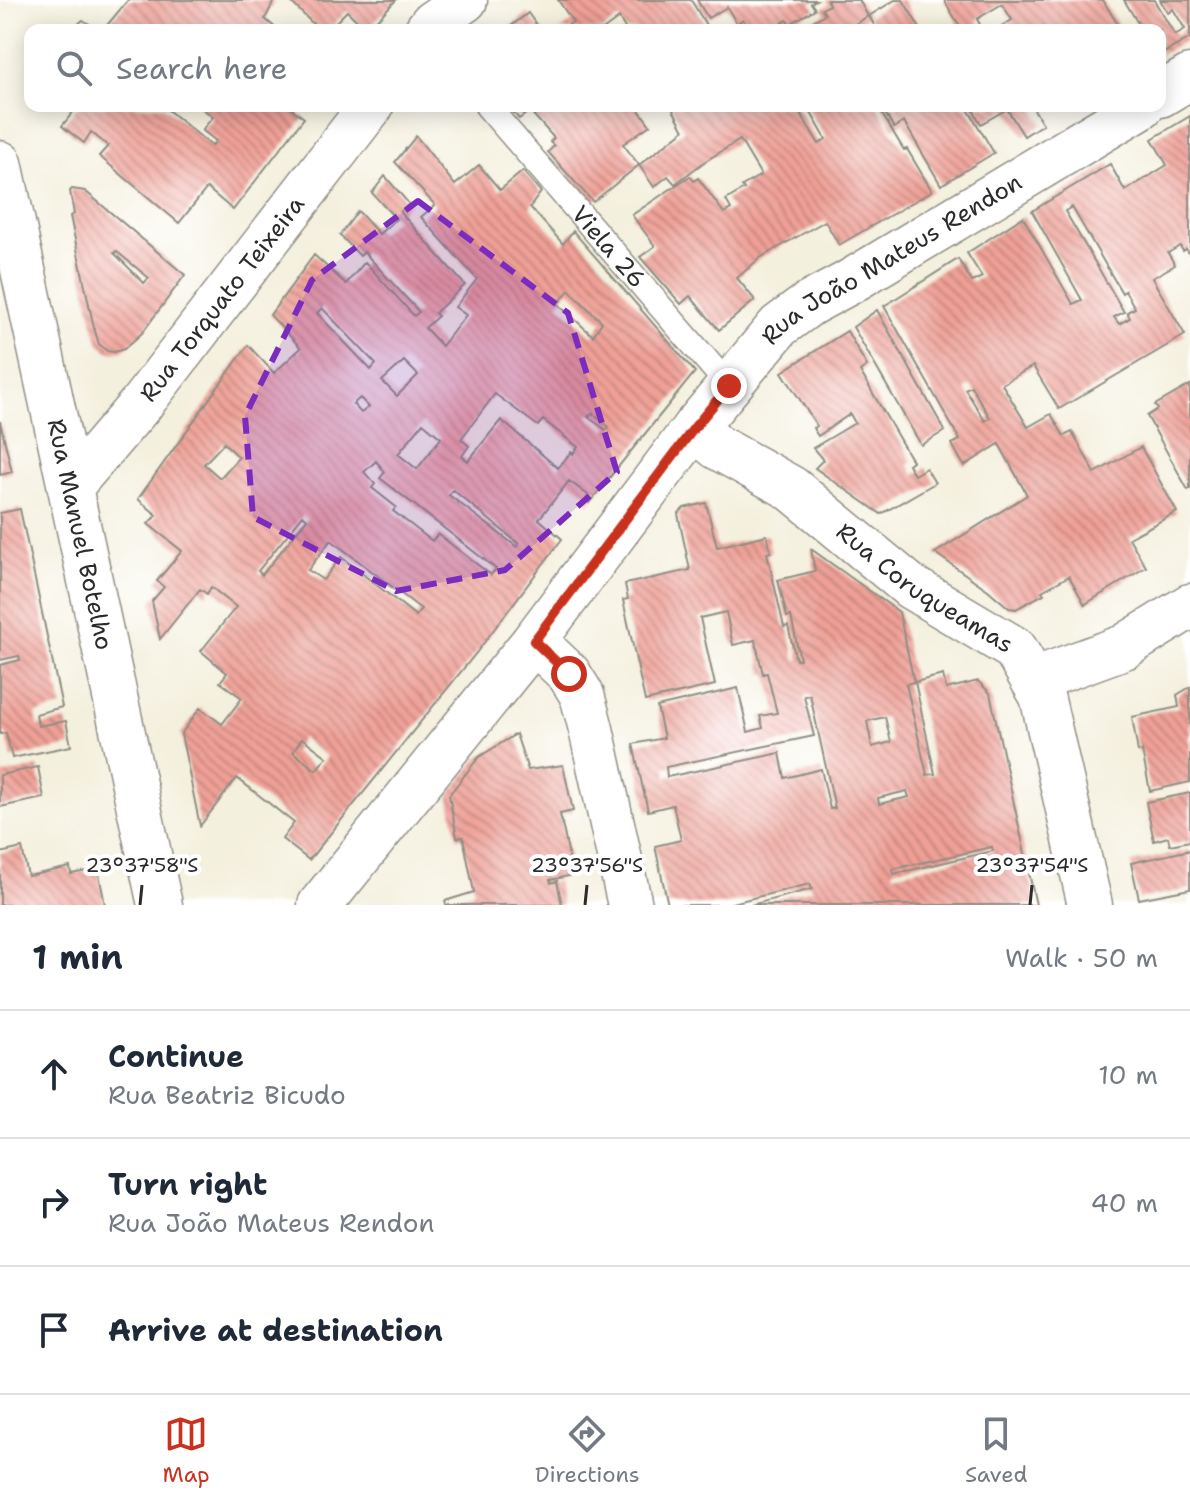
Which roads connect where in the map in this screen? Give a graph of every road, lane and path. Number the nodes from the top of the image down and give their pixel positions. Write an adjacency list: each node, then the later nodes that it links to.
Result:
1 (465, 0): 2 (street)
2 (431, 24)
3 (1190, 77): 4 (street)
4 (1166, 91)
5 (366, 112): 11 (street, Rua Torquato Teixeira)
6 (492, 112): 9 (lane, Viela 26)
7 (1132, 112): 9 (street, Rua João Mateus Rendon)
8 (0, 163): 11 (street, Rua Manuel Botelho)
9 (729, 386): 10 (street, Rua João Mateus Rendon)
10 (694, 428): 13 (street, Rua João Mateus Rendon); 14 (street, Rua Coruqueamas)
11 (70, 487): 15 (street, Rua Manuel Botelho)
12 (1190, 606): 14 (street)
13 (534, 641): 16 (street, Rua João Mateus Rendon); 17 (street)
14 (1033, 680): 18 (street, Rua Coruqueamas)
15 (160, 905)
16 (320, 905)
17 (630, 905)
18 (1090, 905)

